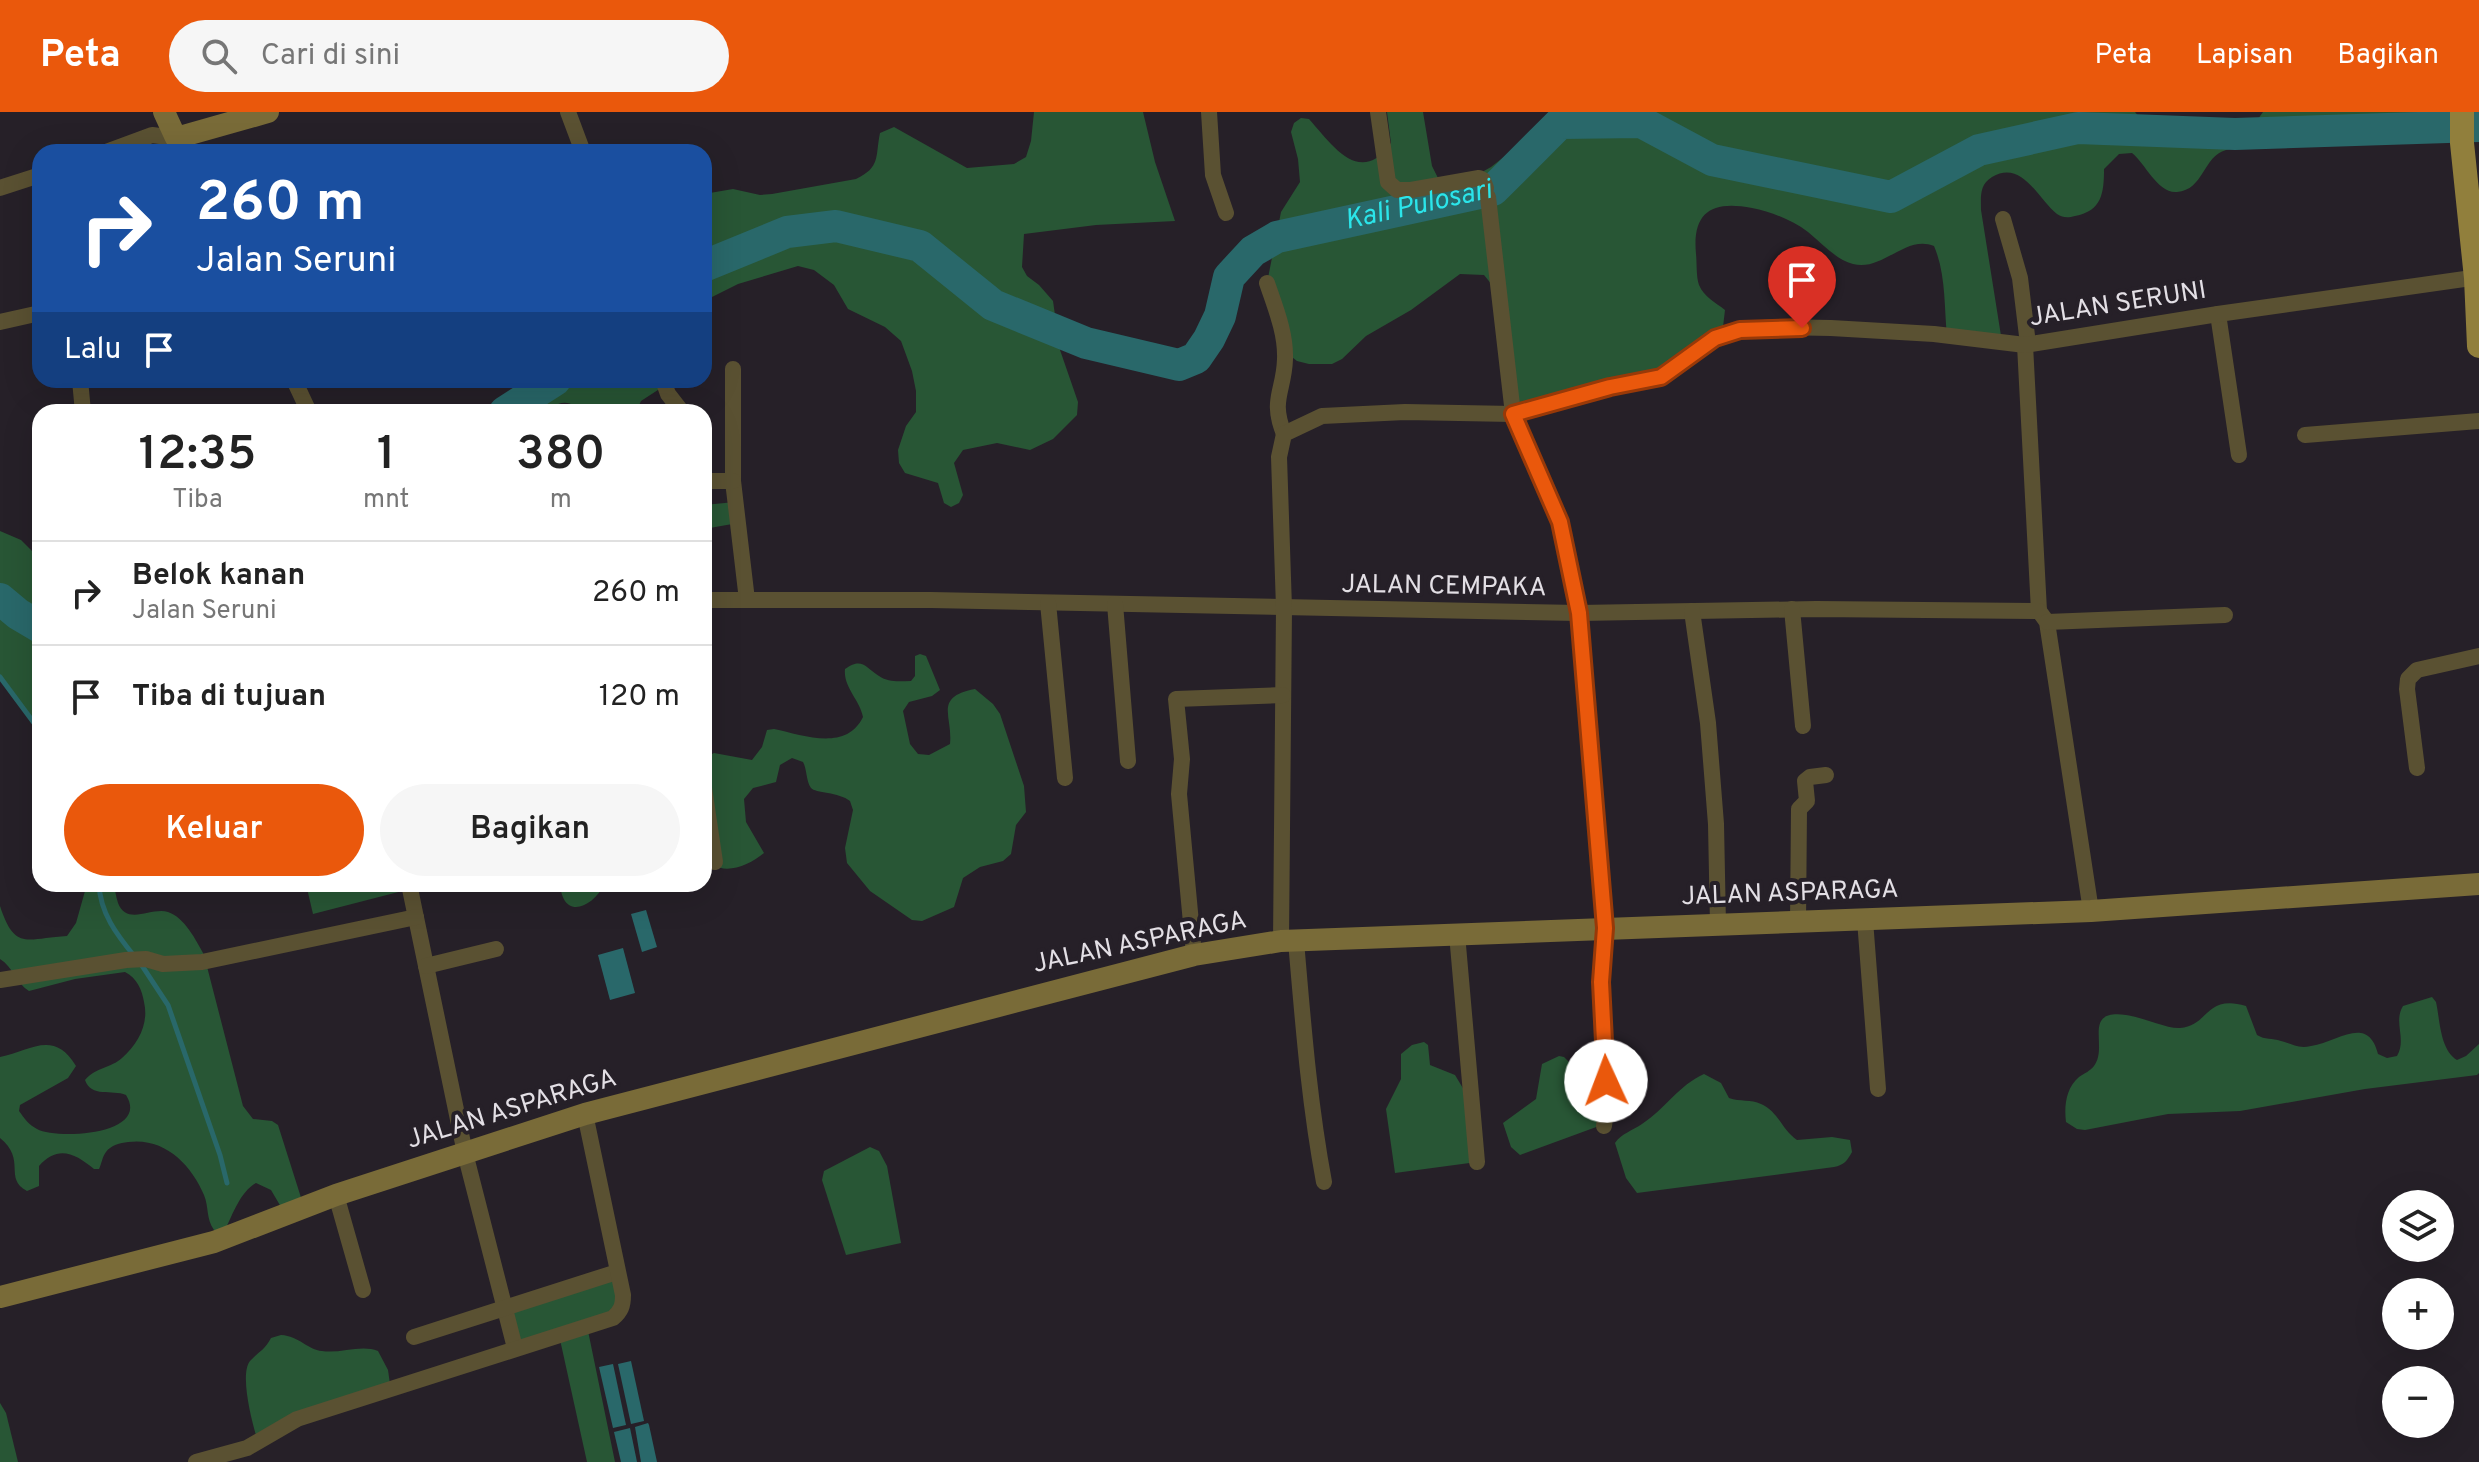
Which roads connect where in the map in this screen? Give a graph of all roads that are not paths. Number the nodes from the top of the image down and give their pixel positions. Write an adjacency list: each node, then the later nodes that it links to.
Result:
1 (164, 112): 9 (street)
2 (268, 112): 10 (street)
3 (568, 112): 11 (street)
4 (1209, 112): 14 (street)
5 (1378, 112): 24 (street)
6 (2462, 114): 16 (main road)
7 (128, 144): 8 (street)
8 (176, 144)
9 (179, 144)
10 (182, 144)
11 (580, 144)
12 (32, 178): 13 (street)
13 (0, 188)
14 (1226, 213)
15 (2003, 219): 21 (street)
16 (2478, 278): 18 (street, JALAN SERUNI); 22 (main road)
17 (1267, 283): 26 (street)
18 (2218, 314): 21 (street, JALAN SERUNI); 28 (street)
19 (32, 315): 20 (street)
20 (0, 322)
21 (2027, 345): 24 (street, JALAN SERUNI); 40 (street)
22 (2479, 346)
23 (733, 369): 30 (street)
24 (1513, 414): 26 (street, JALAN SERUNI); 38 (street)
25 (2479, 421): 27 (street)
26 (1284, 434): 35 (street)
27 (2305, 435)
28 (2239, 455)
29 (712, 481): 30 (street)
30 (733, 481): 32 (street)
31 (712, 600): 32 (street, JALAN CEMPAKA)
32 (747, 600): 33 (street, JALAN CEMPAKA)
33 (1048, 603): 34 (street, JALAN CEMPAKA); 47 (street)
34 (1115, 604): 35 (street, JALAN CEMPAKA); 44 (street)
35 (1284, 608): 38 (street, JALAN CEMPAKA); 42 (street)
36 (1792, 609): 37 (street, JALAN CEMPAKA); 40 (street, JALAN CEMPAKA); 43 (street)
37 (1692, 611): 38 (street, JALAN CEMPAKA); 56 (street)
38 (1579, 613): 57 (street)
39 (2225, 615): 40 (street, JALAN CEMPAKA)
40 (2043, 616): 52 (street)
41 (2479, 656): 45 (street)
42 (1283, 695): 59 (street); 61 (street)
43 (1803, 726)
44 (1128, 761)
45 (2417, 768)
46 (1826, 775): 55 (street)
47 (1065, 778)
48 (712, 842): 49 (street)
49 (715, 862)
50 (2479, 884): 52 (street, JALAN ASPARAGA)
51 (411, 892): 53 (street)
52 (2091, 911): 54 (street, JALAN ASPARAGA)
53 (416, 917): 62 (street); 63 (street)
54 (1865, 920): 55 (street, JALAN ASPARAGA); 64 (street)
55 (1798, 923): 56 (street, JALAN ASPARAGA)
56 (1718, 925): 57 (street, JALAN ASPARAGA)
57 (1605, 928): 58 (street, JALAN ASPARAGA); 66 (street)
58 (1457, 934): 59 (street, JALAN ASPARAGA); 68 (street)
59 (1289, 941): 61 (street, JALAN ASPARAGA); 69 (street)
60 (496, 949): 62 (street)
61 (1194, 955): 65 (street, JALAN ASPARAGA)
62 (426, 966): 67 (street)
63 (0, 980)
64 (1878, 1089)
65 (585, 1114): 67 (street, JALAN ASPARAGA); 71 (street)
66 (1604, 1126)
67 (465, 1153): 70 (street, JALAN ASPARAGA); 74 (street)
68 (1477, 1162)
69 (1324, 1182)
70 (336, 1195): 72 (street); 73 (street, JALAN ASPARAGA)
71 (617, 1272): 74 (street); 76 (street)
72 (363, 1290)
73 (0, 1297)
74 (505, 1308): 75 (street); 76 (street)
75 (414, 1337)
76 (515, 1348): 77 (street)
77 (196, 1462)

